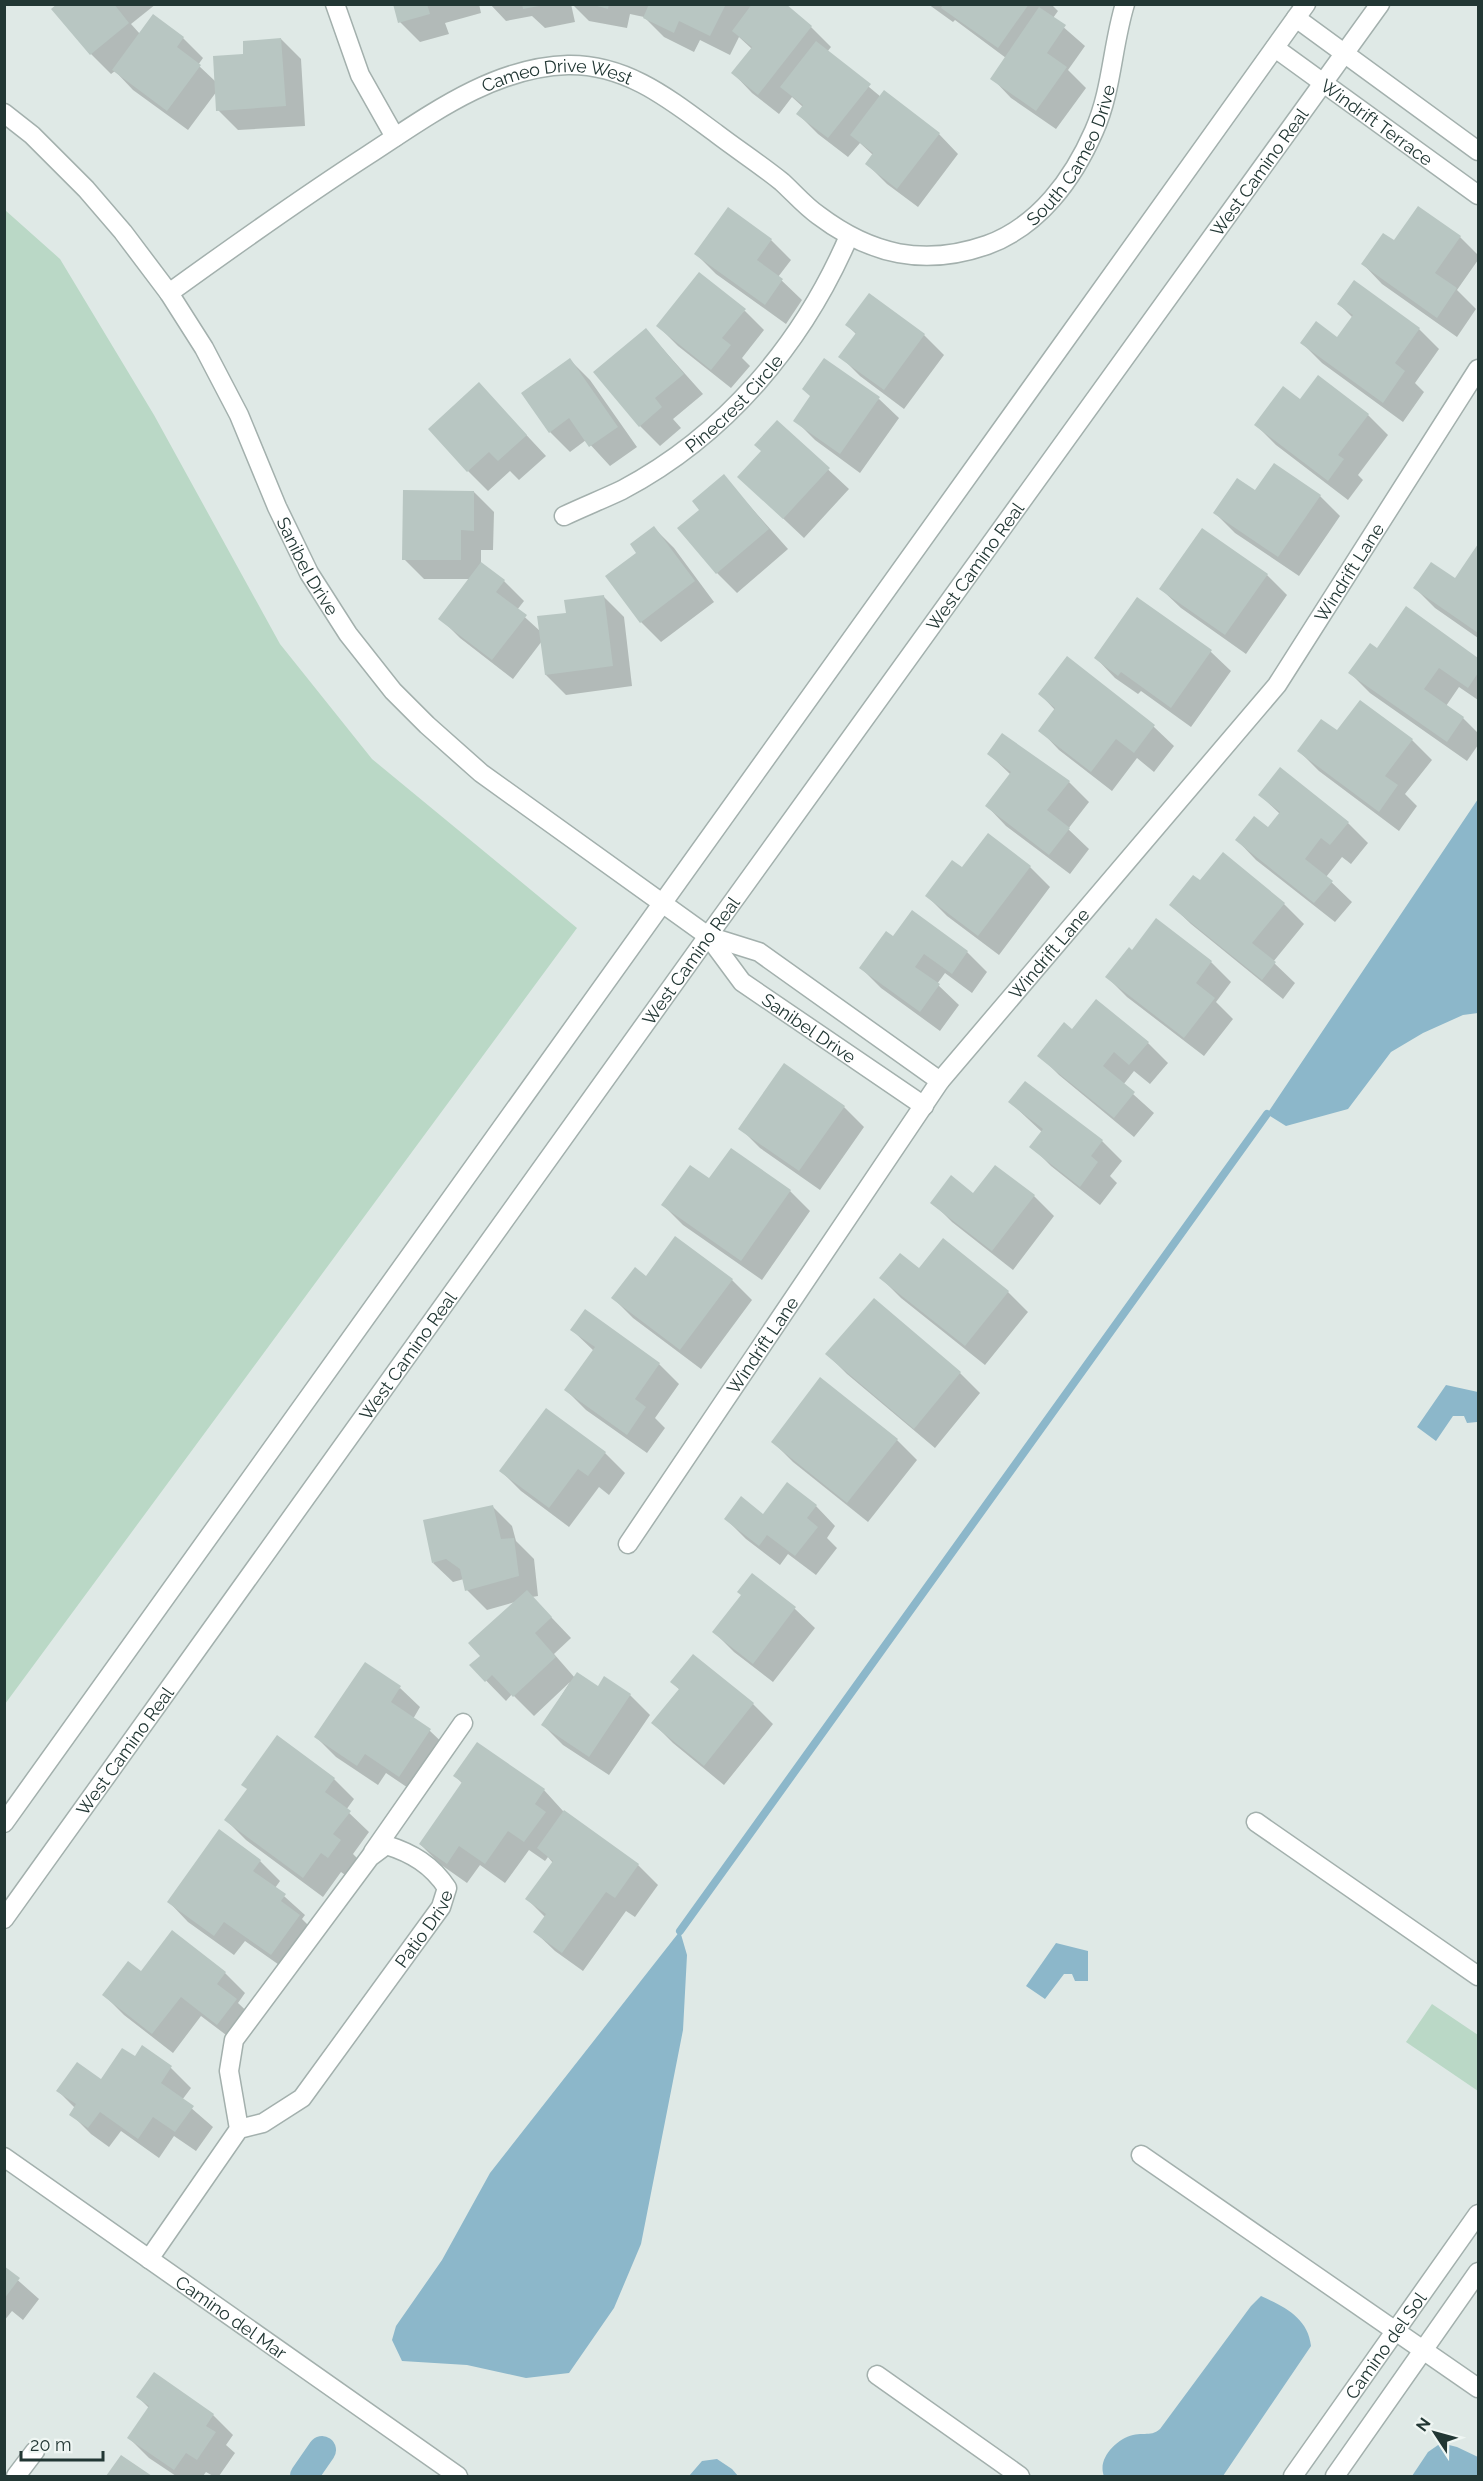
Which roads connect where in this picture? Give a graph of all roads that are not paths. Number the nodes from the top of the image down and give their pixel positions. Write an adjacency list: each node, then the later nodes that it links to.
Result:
1 (335, 4): 9 (street)
2 (1125, 4): 13 (street, South Cameo Drive)
3 (1380, 4): 6 (street, West Camino Real)
4 (1301, 11): 5 (street); 6 (street, Windrift Terrace)
5 (1275, 48): 7 (street, Windrift Terrace); 17 (street)
6 (1345, 53): 7 (street, West Camino Real); 10 (street, Windrift Terrace)
7 (1323, 83): 11 (street, Windrift Terrace); 18 (street, West Camino Real)
8 (4, 113): 14 (street, Sanibel Drive)
9 (395, 137): 12 (street, Cameo Drive West); 14 (street, Cameo Drive West)
10 (1479, 151)
11 (1479, 195)
12 (849, 236): 13 (street, Cameo Drive West); 16 (street, Pinecrest Circle)
13 (953, 254)
14 (169, 292): 17 (street, Sanibel Drive)
15 (1479, 369): 19 (street, Windrift Lane)
16 (564, 516)
17 (663, 904): 18 (street, Sanibel Drive); 24 (street)
18 (708, 936): 19 (street, Sanibel Drive); 20 (street, Sanibel Drive); 26 (street, West Camino Real)
19 (940, 1081): 20 (street, Windrift Lane)
20 (924, 1106): 21 (street, Windrift Lane)
21 (628, 1544)
22 (463, 1723): 25 (street)
23 (1256, 1822): 27 (street)
24 (4, 1823)
25 (370, 1857): 28 (street); 28 (street, Patio Drive)
26 (4, 1919)
27 (1479, 1976)
28 (238, 2128): 32 (street)
29 (1141, 2155): 34 (street)
30 (4, 2157): 32 (street, Camino del Mar)
31 (1479, 2214): 34 (street, Camino del Sol)
32 (149, 2259): 40 (street, Camino del Mar)
33 (1479, 2272): 35 (street, Camino del Sol)
34 (1396, 2331): 35 (street); 42 (street, Camino del Sol)
35 (1424, 2351): 37 (street); 43 (street, Camino del Sol)
36 (877, 2375): 41 (street)
37 (1479, 2388)
38 (35, 2451): 39 (street)
39 (16, 2476)
40 (458, 2476)
41 (1020, 2476)
42 (1293, 2476)
43 (1335, 2476)

